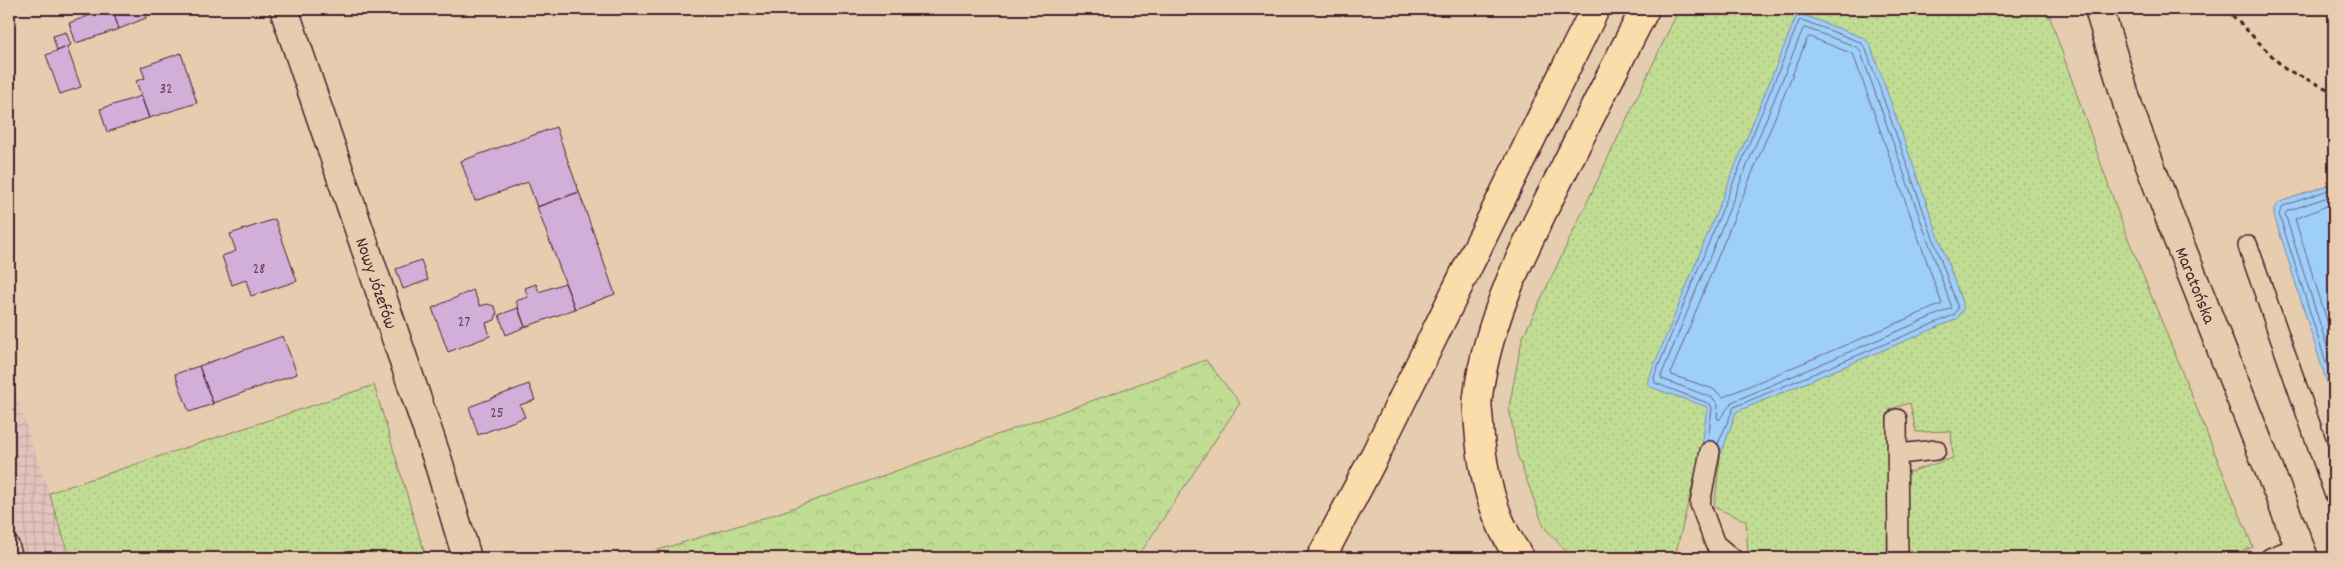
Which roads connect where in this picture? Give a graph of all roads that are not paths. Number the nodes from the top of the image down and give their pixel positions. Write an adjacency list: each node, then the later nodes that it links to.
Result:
1 (284, 9): 14 (street, Nowy Józefów)
2 (1595, 9): 15 (highway)
3 (1645, 9): 16 (highway)
4 (2099, 9): 12 (street, Maratońska)
5 (2248, 246): 10 (lane)
6 (1897, 418): 9 (lane)
7 (1936, 450): 9 (lane)
8 (1710, 451): 17 (lane)
9 (1898, 454): 18 (lane)
10 (2334, 493)
11 (9, 545): 13 (lane)
12 (2301, 552): 19 (lane)
13 (13, 558)
14 (467, 558)
15 (1321, 558)
16 (1520, 558)
17 (1732, 558)
18 (1898, 558)
19 (2270, 558)

